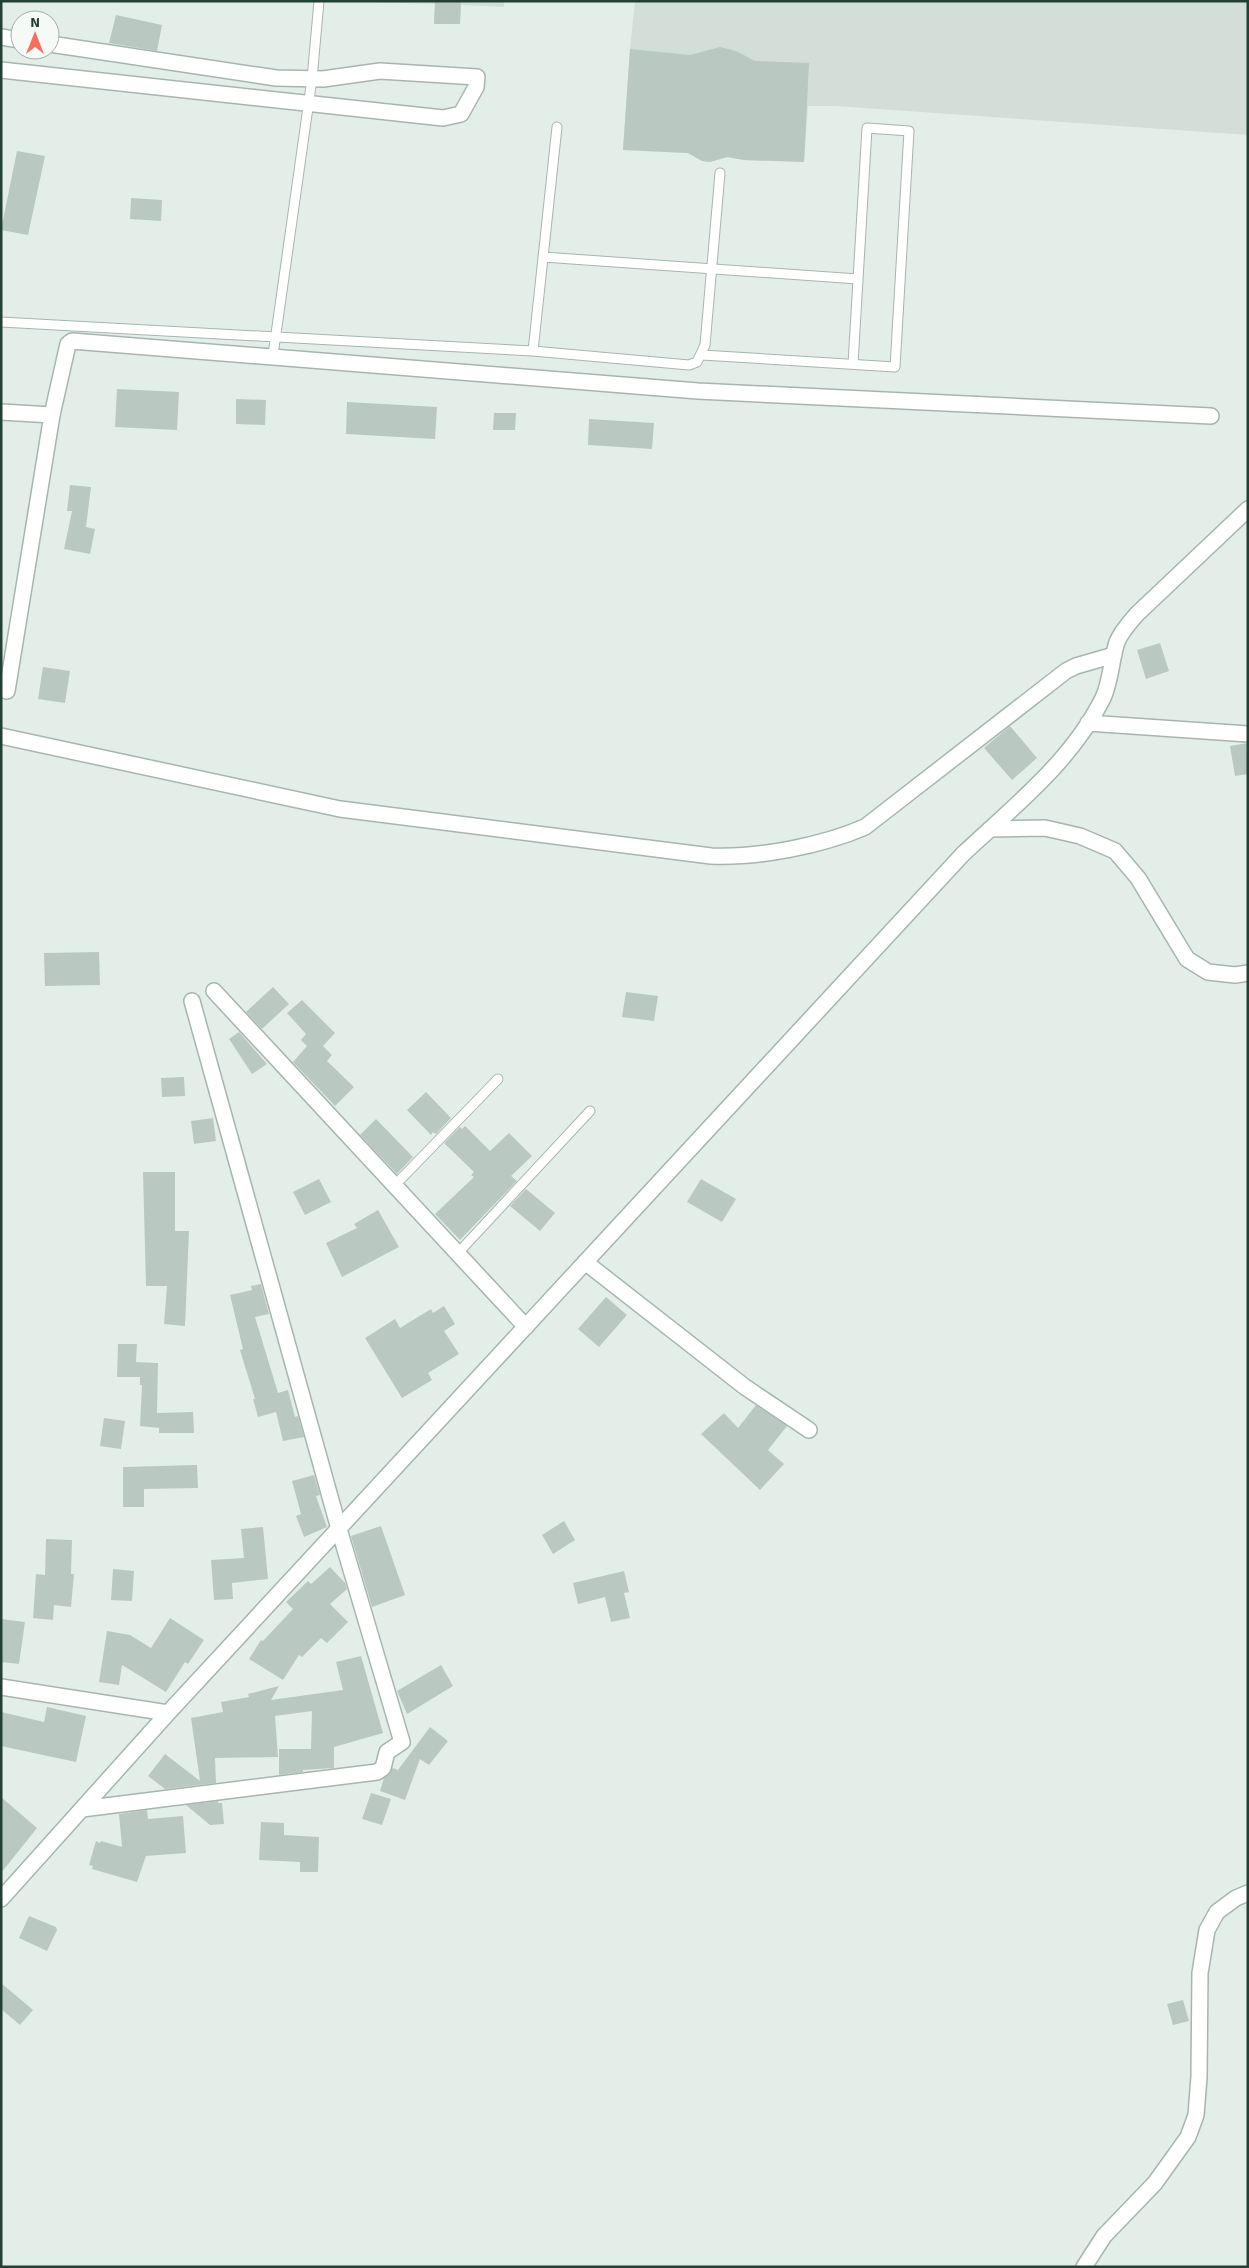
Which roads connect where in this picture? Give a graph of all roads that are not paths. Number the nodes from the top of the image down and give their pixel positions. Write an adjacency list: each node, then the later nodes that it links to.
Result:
1 (319, 1): 4 (lane)
2 (60, 46): 4 (street)
3 (1, 70): 5 (street)
4 (312, 79): 5 (lane); 5 (street)
5 (308, 104): 12 (lane)
6 (557, 127): 8 (lane)
7 (720, 173): 9 (lane)
8 (543, 257): 9 (lane); 13 (lane)
9 (711, 269): 10 (lane); 15 (lane)
10 (858, 279): 16 (lane); 16 (lane)
11 (1, 322): 12 (lane)
12 (274, 336): 13 (lane); 14 (lane)
13 (533, 351): 15 (lane)
14 (273, 355): 18 (street); 19 (street)
15 (702, 355): 16 (lane)
16 (853, 364)
17 (1, 412): 18 (street)
18 (52, 415): 22 (street)
19 (1211, 416)
20 (1248, 509): 21 (street)
21 (1114, 654): 23 (street); 25 (street)
22 (7, 690)
23 (1088, 724): 24 (street); 26 (street)
24 (1248, 734)
25 (1, 736)
26 (990, 829): 27 (street); 34 (street)
27 (1248, 973)
28 (214, 991): 32 (street)
29 (192, 1001): 37 (street)
30 (498, 1079): 32 (lane)
31 (590, 1111): 33 (lane)
32 (395, 1185): 33 (street)
33 (458, 1253): 35 (street)
34 (585, 1262): 35 (street); 36 (street)
35 (526, 1326): 37 (street)
36 (809, 1430)
37 (338, 1529): 39 (street); 40 (street)
38 (1, 1687): 39 (street)
39 (168, 1714): 40 (street)
40 (82, 1809): 42 (street)
41 (1248, 1893): 43 (street)
42 (1, 1899)
43 (1084, 2267)

